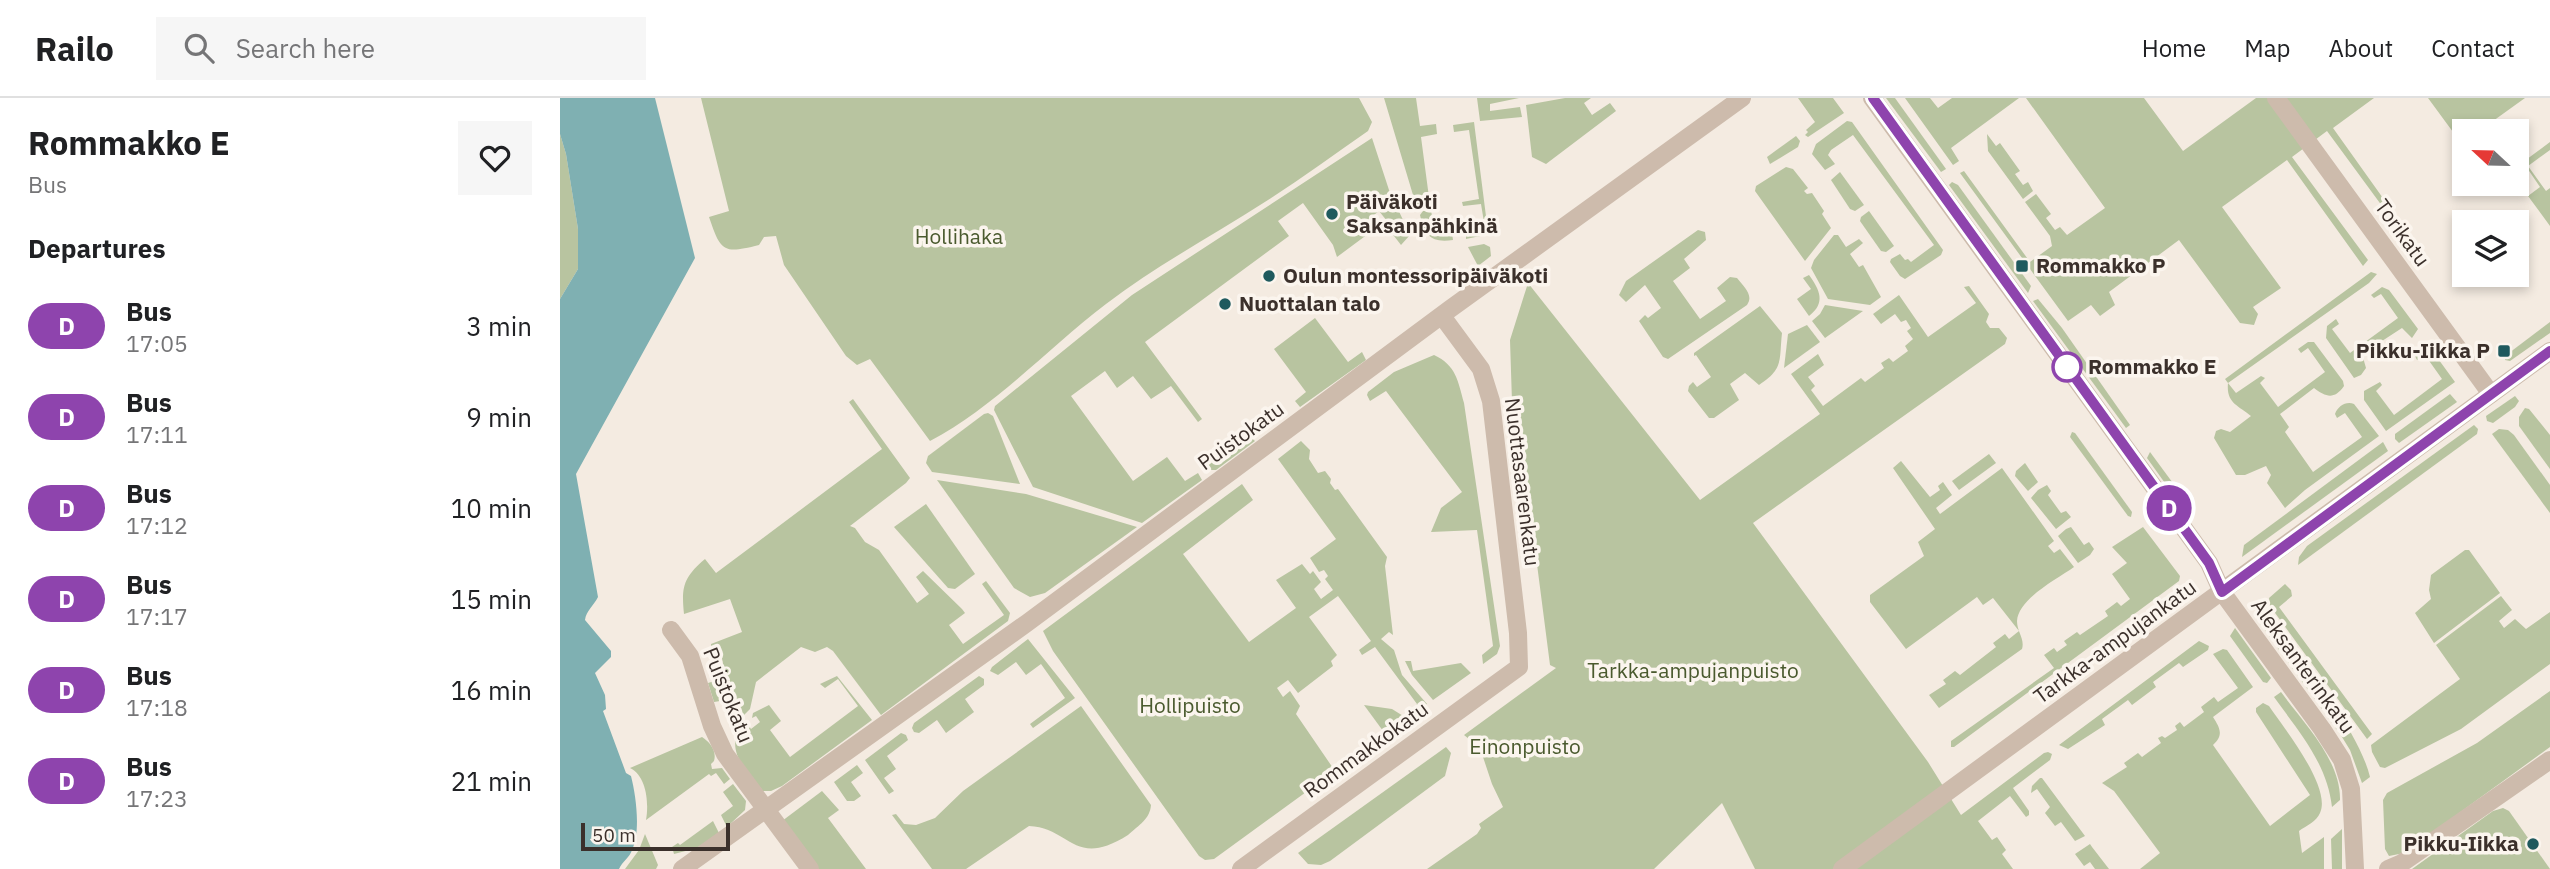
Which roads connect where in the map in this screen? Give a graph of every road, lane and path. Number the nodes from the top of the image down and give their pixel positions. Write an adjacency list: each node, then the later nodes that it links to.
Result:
1 (1742, 98): 4 (street, Puistokatu)
2 (1872, 98): 7 (street, Aleksanterinkatu)
3 (2276, 98): 6 (street, Torikatu)
4 (1442, 316): 9 (street, Nuottasaarenkatu); 11 (street, Puistokatu)
5 (2550, 351): 6 (street, Tarkka-ampujankatu)
6 (2491, 394): 7 (street, Tarkka-ampujankatu)
7 (2222, 592): 15 (street, Tarkka-ampujankatu); 16 (street, Aleksanterinkatu)
8 (671, 630): 11 (street, Puistokatu)
9 (1518, 667): 14 (street, Rommakkokatu)
10 (2550, 760): 17 (street)
11 (767, 810): 12 (street, Puistokatu); 13 (street)
12 (682, 869)
13 (810, 869)
14 (1241, 869)
15 (1842, 869)
16 (2355, 869)
17 (2388, 869)

